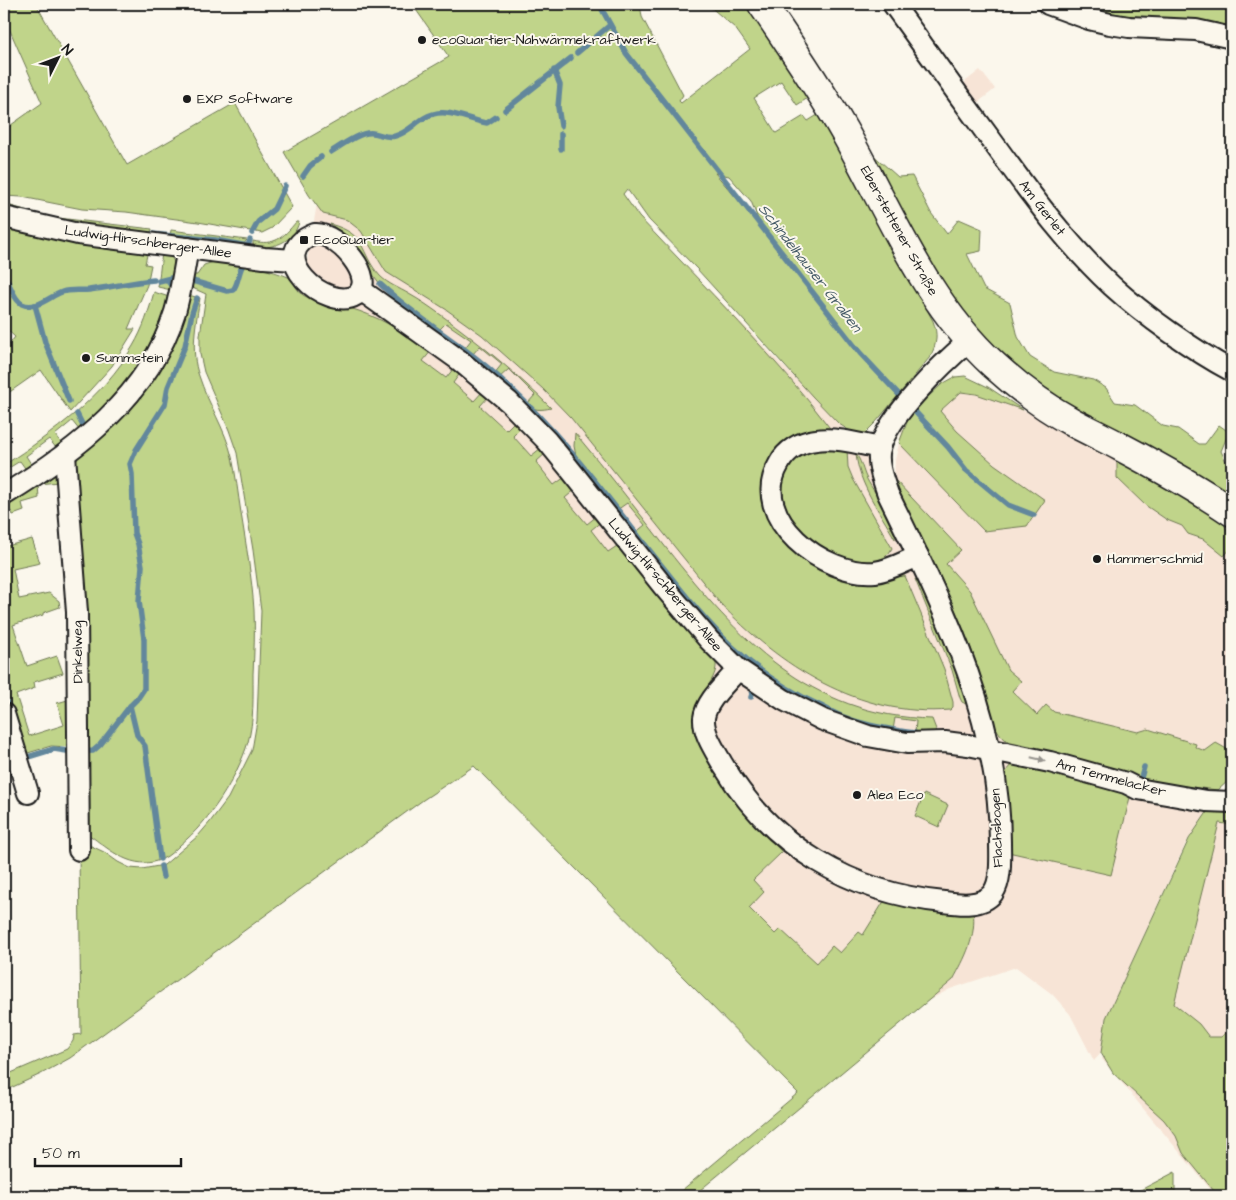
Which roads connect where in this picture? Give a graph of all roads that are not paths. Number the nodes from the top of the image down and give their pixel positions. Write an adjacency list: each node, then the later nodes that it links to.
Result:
1 (762, 4): 9 (main road, Eberstettener Straße)
2 (893, 4): 10 (street, Am Gerlet)
3 (1048, 4): 4 (street)
4 (1232, 38)
5 (4, 217): 6 (street, Ludwig-Hirschberger-Allee)
6 (188, 248): 7 (street, Ludwig-Hirschberger-Allee); 12 (street)
7 (294, 260): 8 (street); 8 (street)
8 (361, 290): 16 (street, Ludwig-Hirschberger-Allee)
9 (969, 341): 11 (street); 14 (main road, Eberstettener Straße)
10 (1232, 371)
11 (880, 448): 15 (street); 15 (street)
12 (65, 455): 13 (street); 21 (street, Dinkelweg)
13 (4, 496)
14 (1232, 512)
15 (918, 556): 18 (street)
16 (738, 669): 18 (street, Ludwig-Hirschberger-Allee); 18 (street, Flachsbogen)
17 (4, 714): 19 (street)
18 (990, 750): 20 (street, Am Temmelacker, one-way to 20)
19 (28, 793)
20 (1232, 802)
21 (79, 850)

